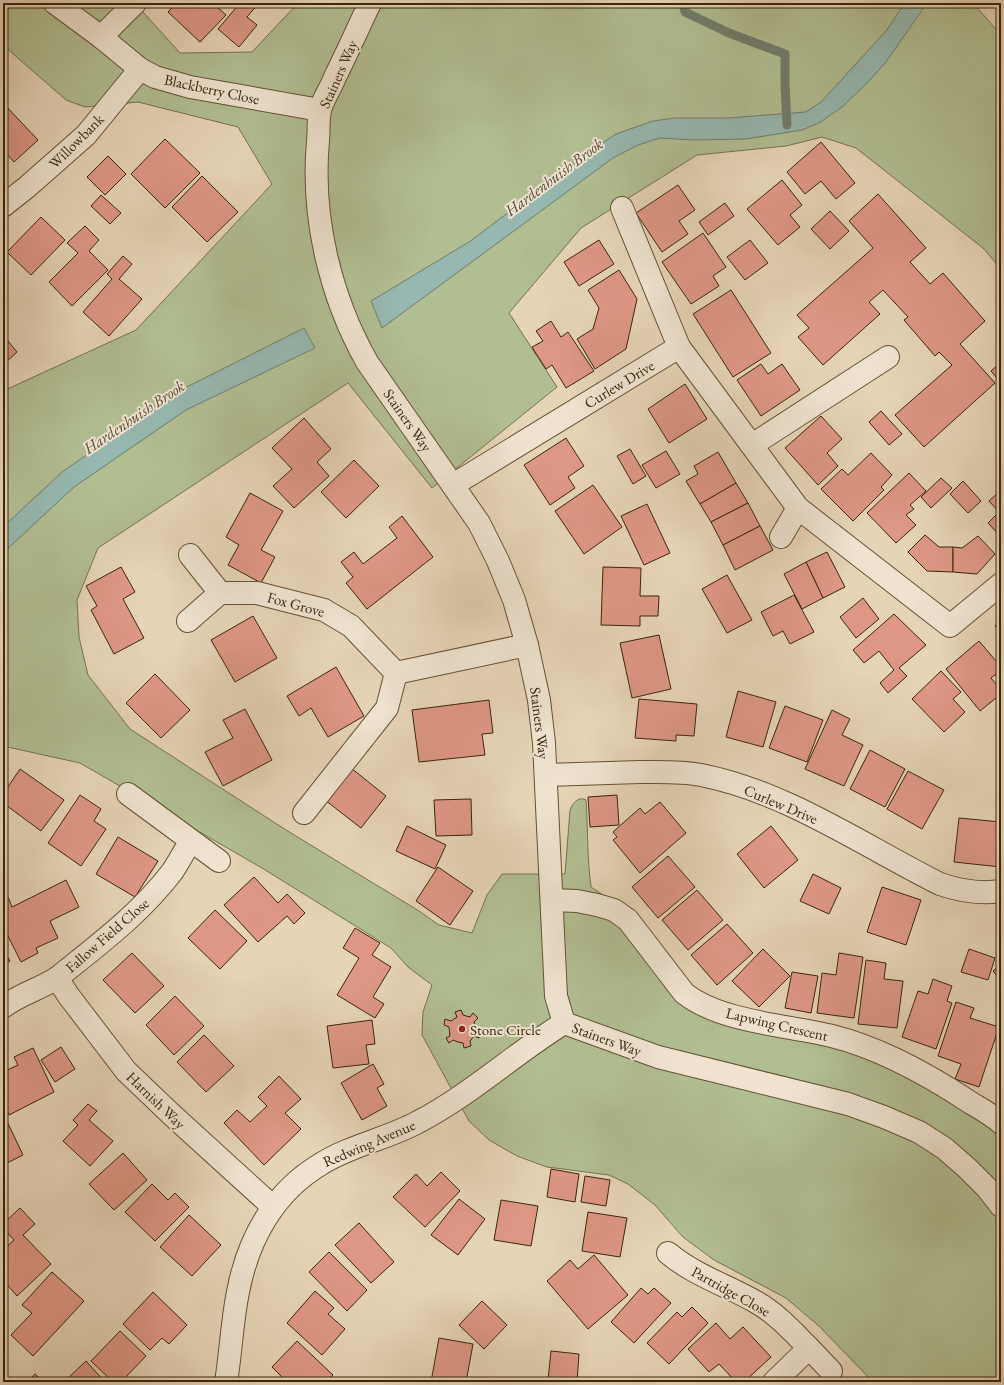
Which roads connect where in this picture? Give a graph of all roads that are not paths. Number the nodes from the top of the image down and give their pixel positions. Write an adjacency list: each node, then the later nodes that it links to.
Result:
1 (55, 3): 4 (street, Blackberry Close)
2 (135, 3): 4 (street)
3 (370, 3): 6 (street, Stainers Way)
4 (101, 37): 5 (street, Blackberry Close)
5 (140, 69): 6 (street, Blackberry Close); 7 (street, Willowbank)
6 (320, 110): 12 (street, Stainers Way)
7 (3, 206)
8 (622, 208): 9 (street)
9 (679, 347): 11 (street); 12 (street, Curlew Drive)
10 (888, 357): 11 (street)
11 (752, 445): 13 (street)
12 (453, 485): 19 (street, Stainers Way)
13 (798, 508): 14 (street); 16 (street)
14 (781, 537)
15 (190, 555): 17 (street)
16 (1001, 584)
17 (220, 593): 18 (street); 20 (street, Fox Grove)
18 (188, 621)
19 (527, 644): 20 (street); 21 (street, Stainers Way)
20 (396, 674): 23 (street)
21 (546, 775): 26 (street, Curlew Drive); 27 (street, Stainers Way)
22 (128, 794): 24 (street)
23 (304, 814)
24 (190, 841): 25 (street); 28 (street, Fallow Field Close)
25 (219, 861)
26 (1001, 891)
27 (552, 900): 30 (street, Stainers Way); 31 (street, Lapwing Crescent)
28 (57, 978): 29 (street, Fallow Field Close); 32 (street, Harnish Way)
29 (3, 1007)
30 (564, 1024): 32 (street, Redwing Avenue); 33 (street, Stainers Way)
31 (1001, 1123)
32 (272, 1206): 37 (street, Redwing Avenue)
33 (1001, 1206)
34 (668, 1253): 35 (street, Partridge Close)
35 (808, 1348): 36 (street, Partridge Close); 38 (street)
36 (831, 1371)
37 (226, 1382)
38 (774, 1382)

